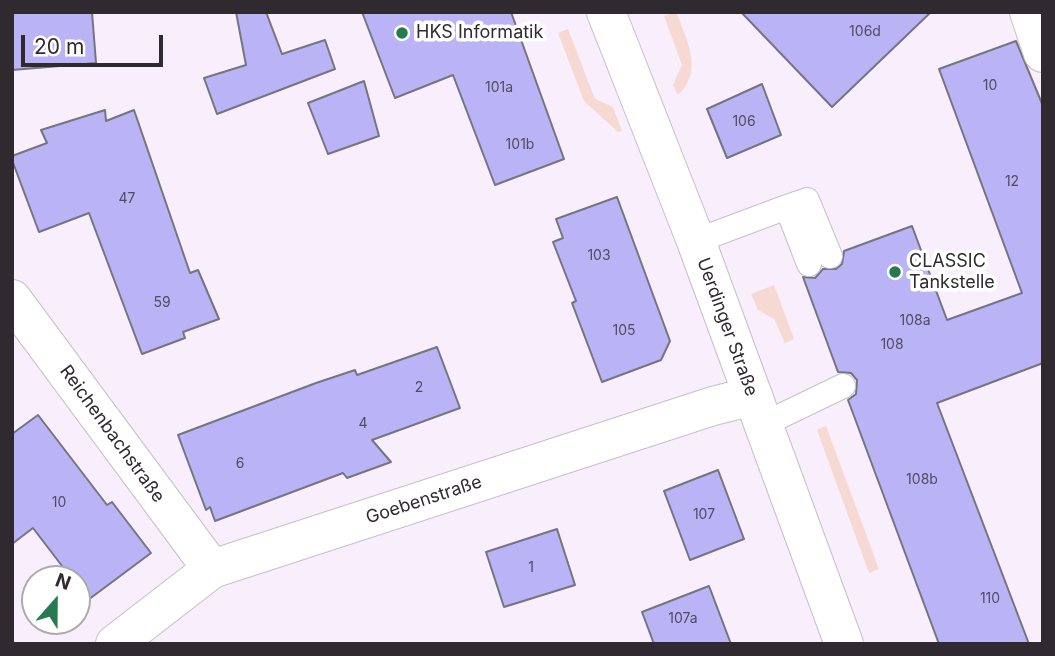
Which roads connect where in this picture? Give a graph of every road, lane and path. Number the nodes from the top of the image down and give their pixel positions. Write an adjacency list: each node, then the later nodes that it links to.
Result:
1 (606, 12): 4 (street, Uerdinger Straße)
2 (1029, 12): 3 (street)
3 (1043, 53)
4 (696, 241): 5 (lane); 8 (street, Uerdinger Straße)
5 (820, 260)
6 (12, 299): 9 (street, Reichenbachstraße)
7 (843, 386): 8 (lane)
8 (757, 410): 9 (street, Goebenstraße); 11 (street, Uerdinger Straße)
9 (212, 569): 10 (street, Goebenstraße)
10 (115, 644)
11 (844, 644)

